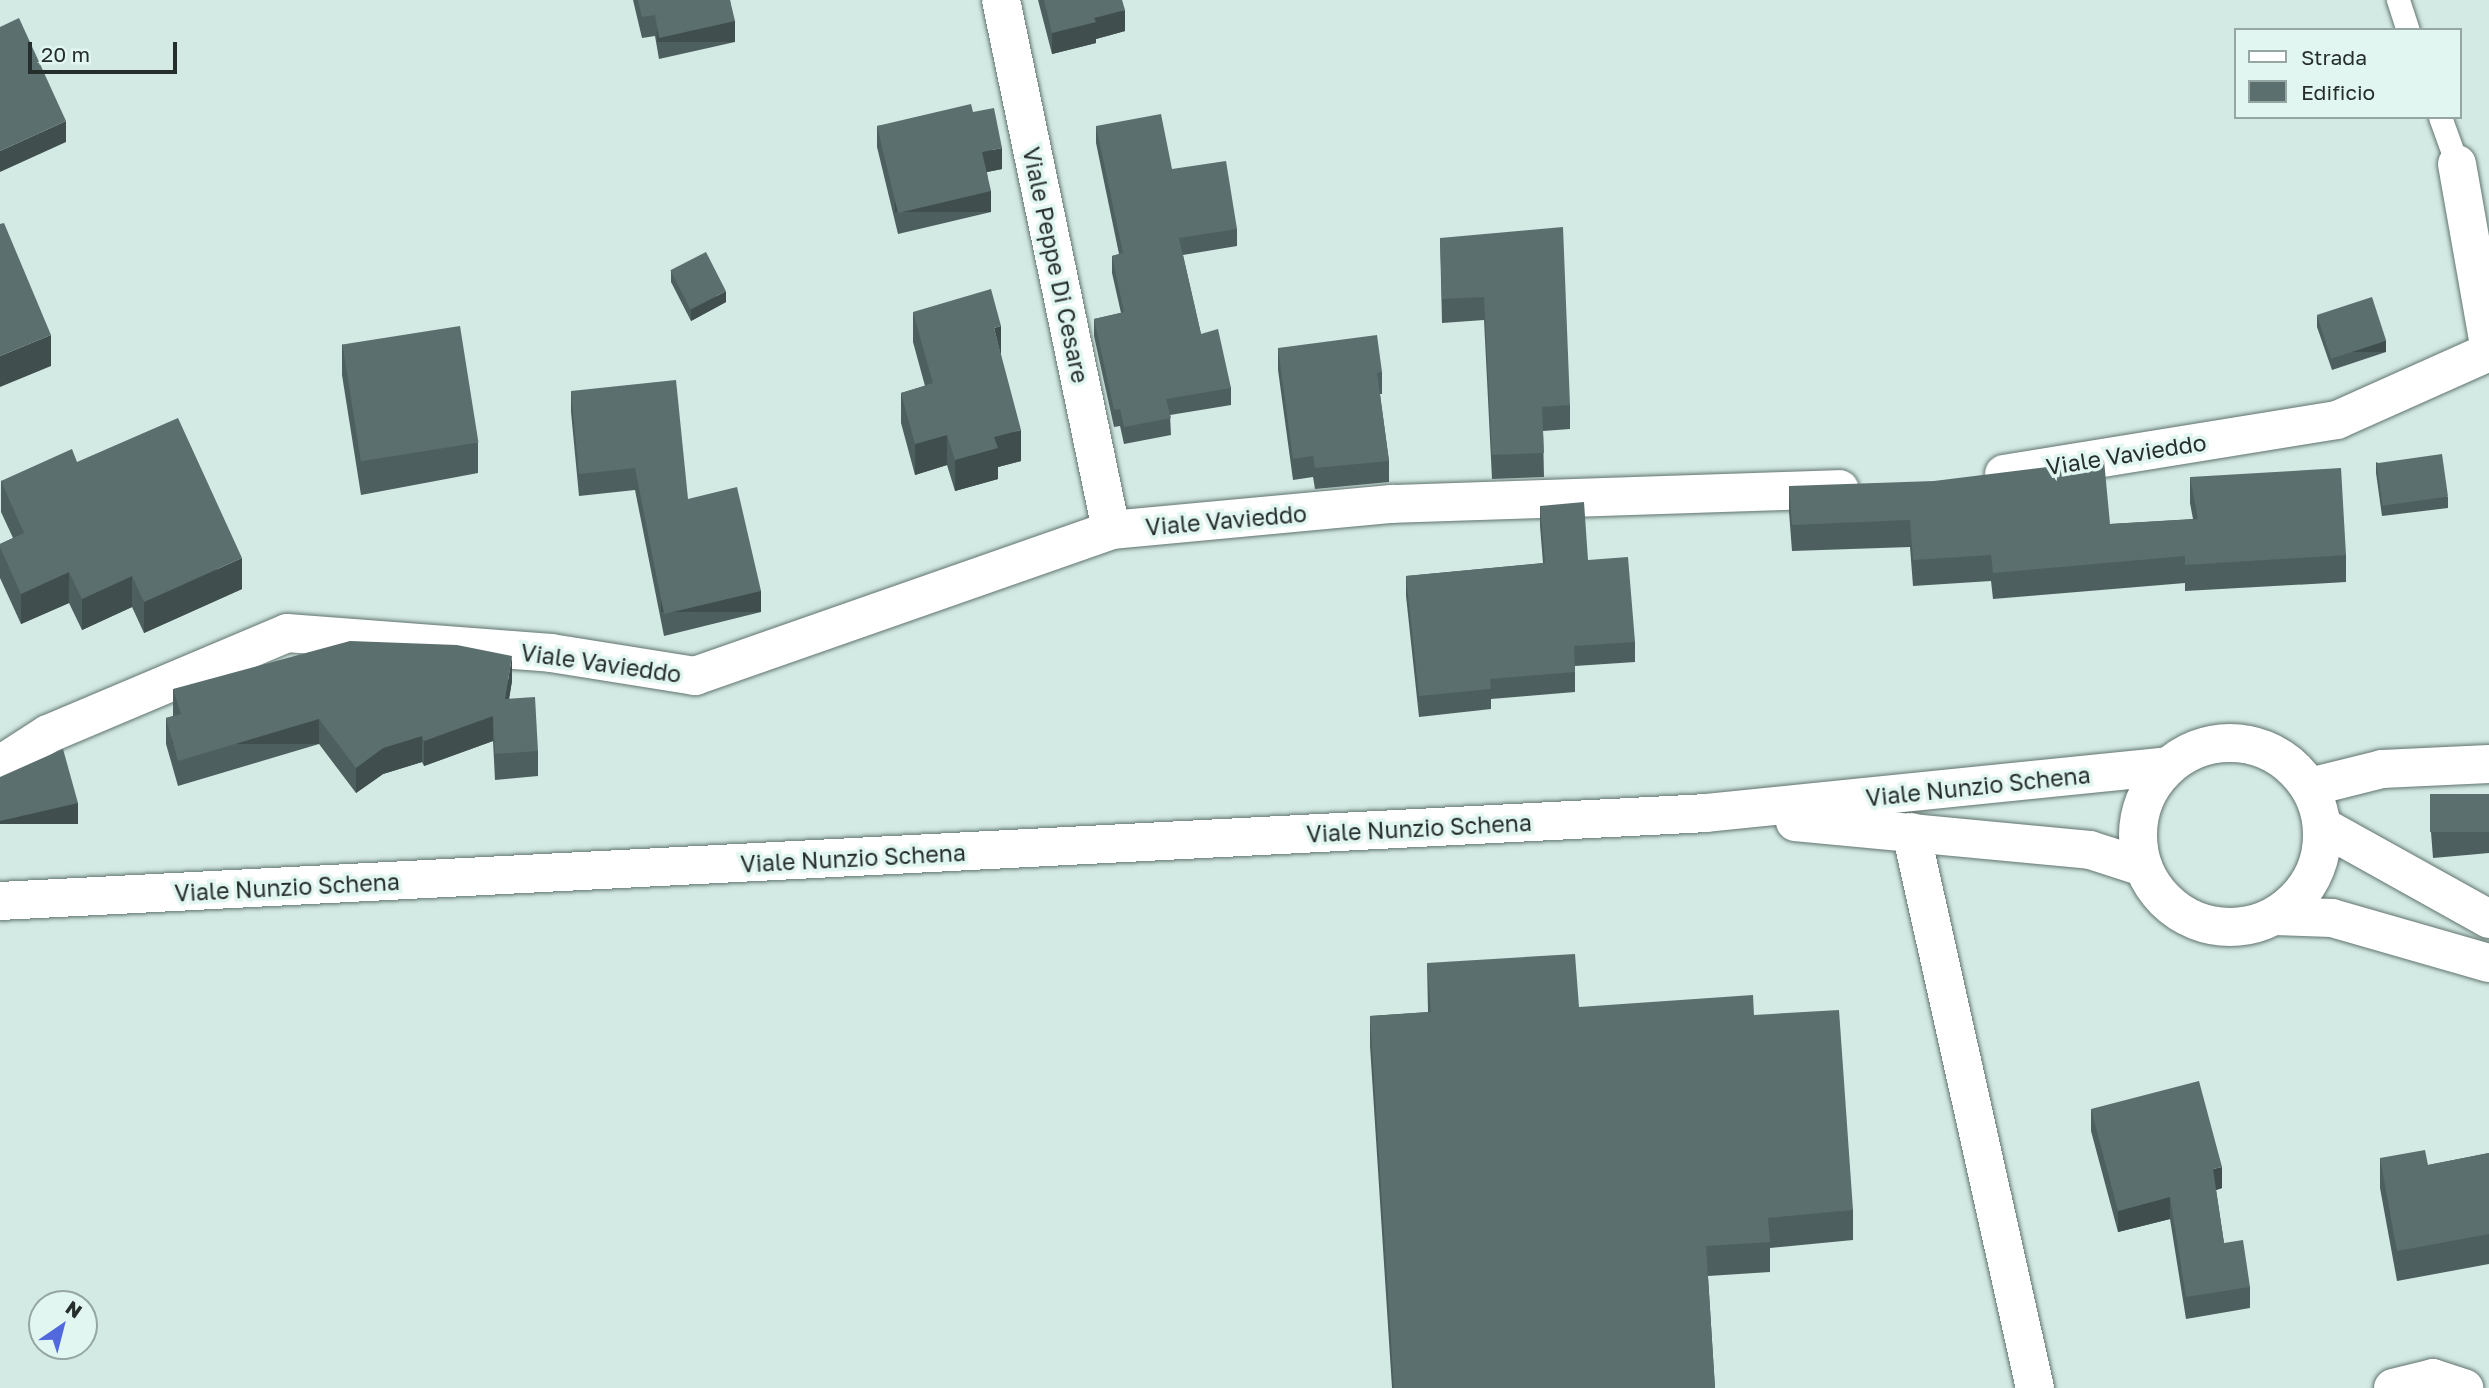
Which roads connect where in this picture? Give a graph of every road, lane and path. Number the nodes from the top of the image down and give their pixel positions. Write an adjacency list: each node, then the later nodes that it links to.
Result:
1 (1001, 0): 10 (street, Viale Peppe Di Cesare)
2 (2398, 0): 3 (lane)
3 (2408, 28)
4 (2441, 119): 5 (lane)
5 (2457, 164): 6 (street)
6 (2489, 345)
7 (2489, 352): 8 (street, Viale Vavieddo)
8 (1974, 479)
9 (1878, 487): 10 (street, Viale Vavieddo)
10 (1111, 530): 12 (street, Viale Vavieddo)
11 (2489, 764): 14 (street)
12 (0, 765)
13 (2166, 766): 14 (street); 15 (street, Viale Nunzio Schena); 18 (street)
14 (2310, 787): 16 (street)
15 (1706, 813): 17 (street, Viale Nunzio Schena); 19 (street, Viale Nunzio Schena)
16 (2322, 826): 20 (street); 21 (street)
17 (1911, 832): 18 (street, Viale Nunzio Schena); 23 (street)
18 (2143, 867): 20 (street)
19 (0, 901)
20 (2274, 916): 22 (street)
21 (2489, 919)
22 (2489, 963)
23 (2035, 1388)
24 (2393, 1388): 25 (street)
25 (2464, 1388)

